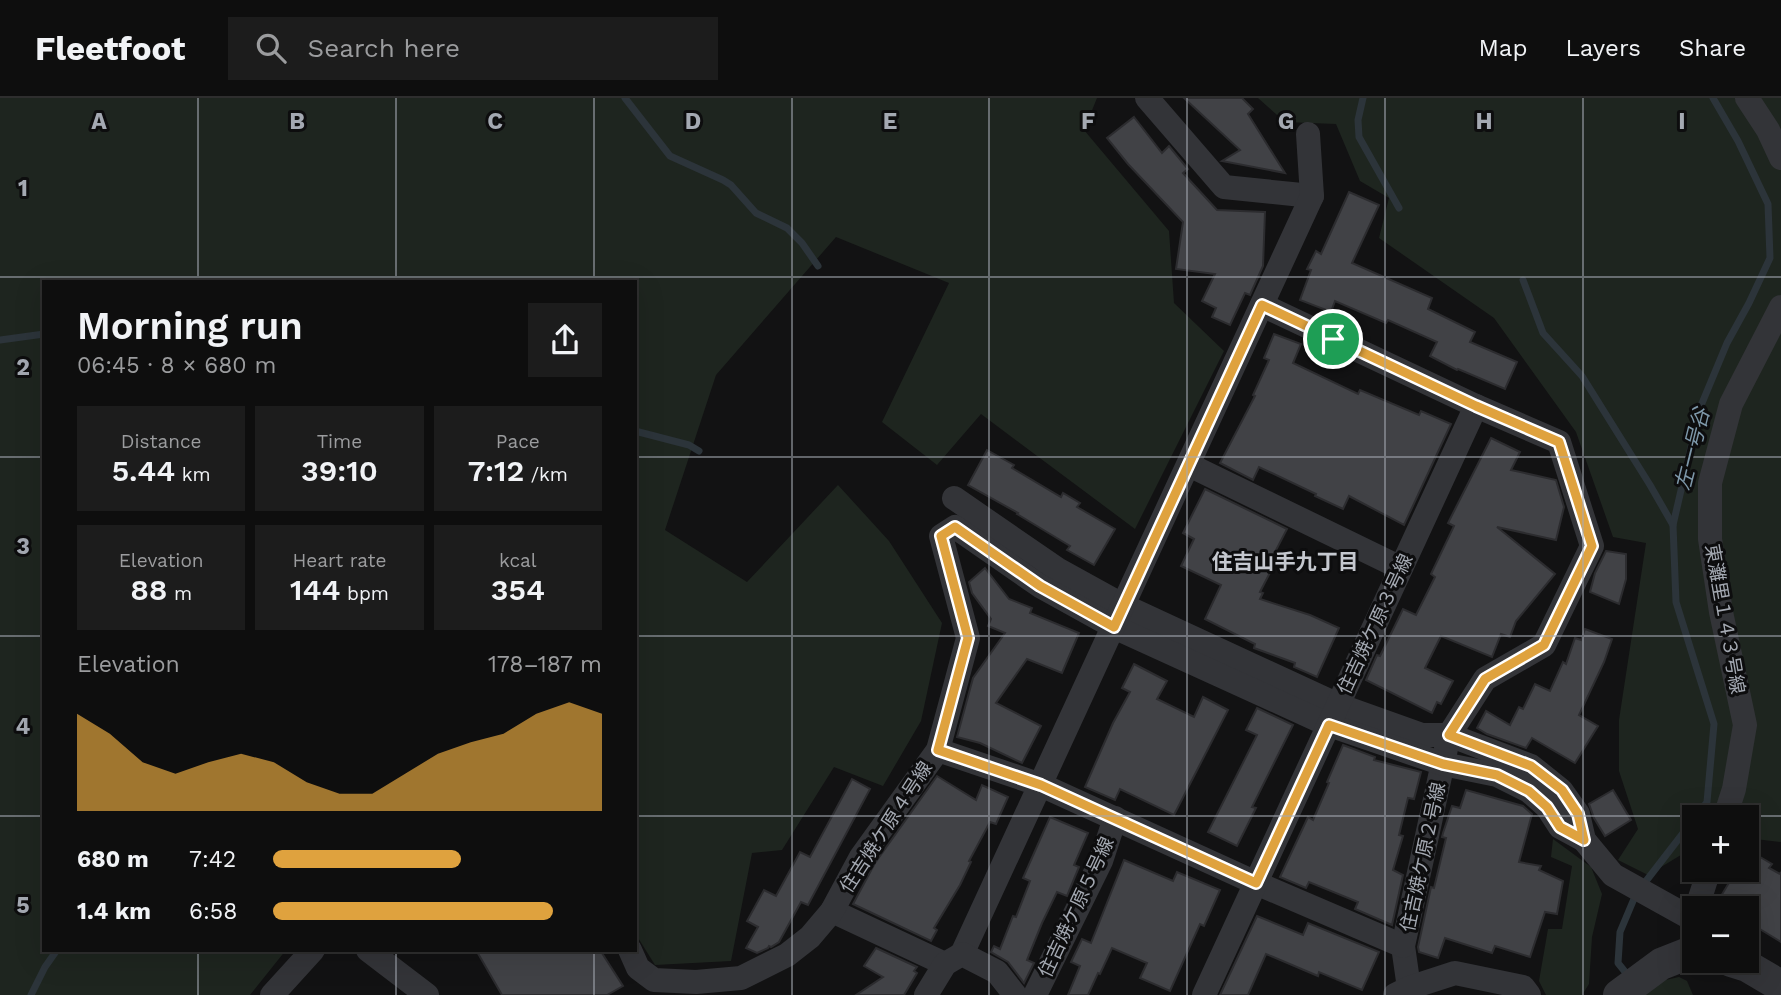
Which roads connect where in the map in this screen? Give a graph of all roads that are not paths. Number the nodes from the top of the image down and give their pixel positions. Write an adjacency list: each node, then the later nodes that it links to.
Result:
1 (1146, 98): 5 (street)
2 (1747, 98): 4 (street)
3 (1308, 134): 5 (street)
4 (1781, 158)
5 (1312, 196): 6 (street)
6 (1262, 305): 8 (street, 住吉焼ケ原２号線); 9 (street)
7 (1781, 307): 18 (street, 東灘里１４３号線)
8 (1476, 406): 11 (street, 住吉焼ケ原３号線); 14 (street, 住吉焼ケ原２号線)
9 (1189, 465): 11 (street); 12 (street)
10 (954, 498): 12 (street)
11 (1401, 568): 13 (street, 住吉焼ケ原３号線)
12 (1119, 616): 13 (street); 15 (street, 住吉焼ケ原４号線); 17 (street)
13 (1334, 715): 14 (street); 16 (street); 21 (street, 住吉焼ケ原３号線)
14 (1449, 735): 16 (street, 住吉焼ケ原２号線); 20 (street)
15 (938, 750): 17 (street); 23 (street, 住吉焼ケ原４号線)
16 (1443, 764): 20 (street); 24 (street, 住吉焼ケ原２号線)
17 (1041, 785): 19 (street); 29 (street)
18 (1729, 805)
19 (1115, 818): 21 (street); 37 (street, 住吉焼ケ原５号線)
20 (1584, 840): 22 (street)
21 (1256, 883): 24 (street); 38 (street, 住吉焼ケ原３号線)
22 (1682, 910)
23 (832, 911): 27 (street, 住吉焼ケ原４号線); 29 (street)
24 (1403, 946): 32 (street, 住吉焼ケ原２号線)
25 (311, 952): 33 (street)
26 (371, 952): 34 (street)
27 (631, 952)
28 (1682, 956): 40 (street)
29 (954, 959): 35 (street); 36 (street)
30 (1757, 973): 31 (street)
31 (1781, 986)
32 (1401, 991): 39 (street)
33 (272, 995)
34 (427, 995)
35 (926, 995)
36 (1015, 995)
37 (1035, 995)
38 (1204, 995)
39 (1529, 995)
40 (1619, 995)

